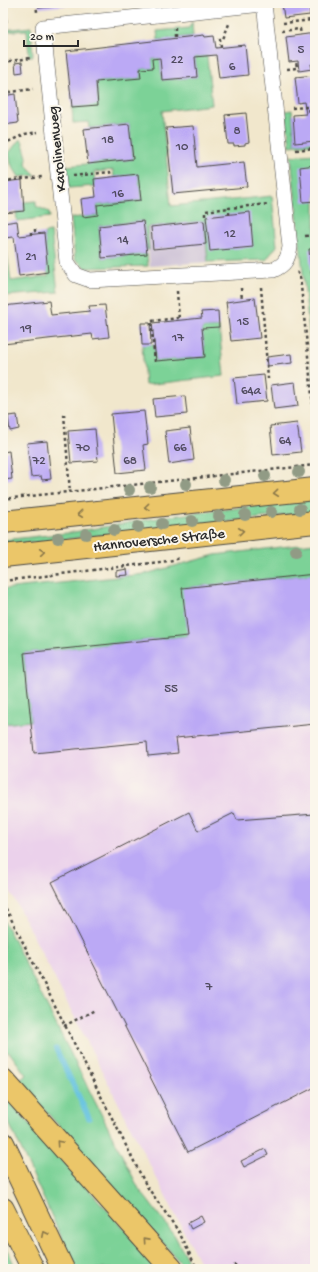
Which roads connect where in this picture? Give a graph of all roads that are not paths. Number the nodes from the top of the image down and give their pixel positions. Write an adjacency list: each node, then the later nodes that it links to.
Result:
1 (264, 4): 1 (street, Karolinenweg)
2 (315, 489): 3 (main road, one-way to 3)
3 (3, 522)
4 (315, 522): 5 (main road, Hannoversche Straße, one-way to 4)
5 (3, 556)
6 (3, 1080): 11 (main road, one-way to 6)
7 (3, 1142): 10 (main road, one-way to 7)
8 (3, 1209): 9 (main road)
9 (33, 1269)
10 (63, 1269)
11 (172, 1269)

